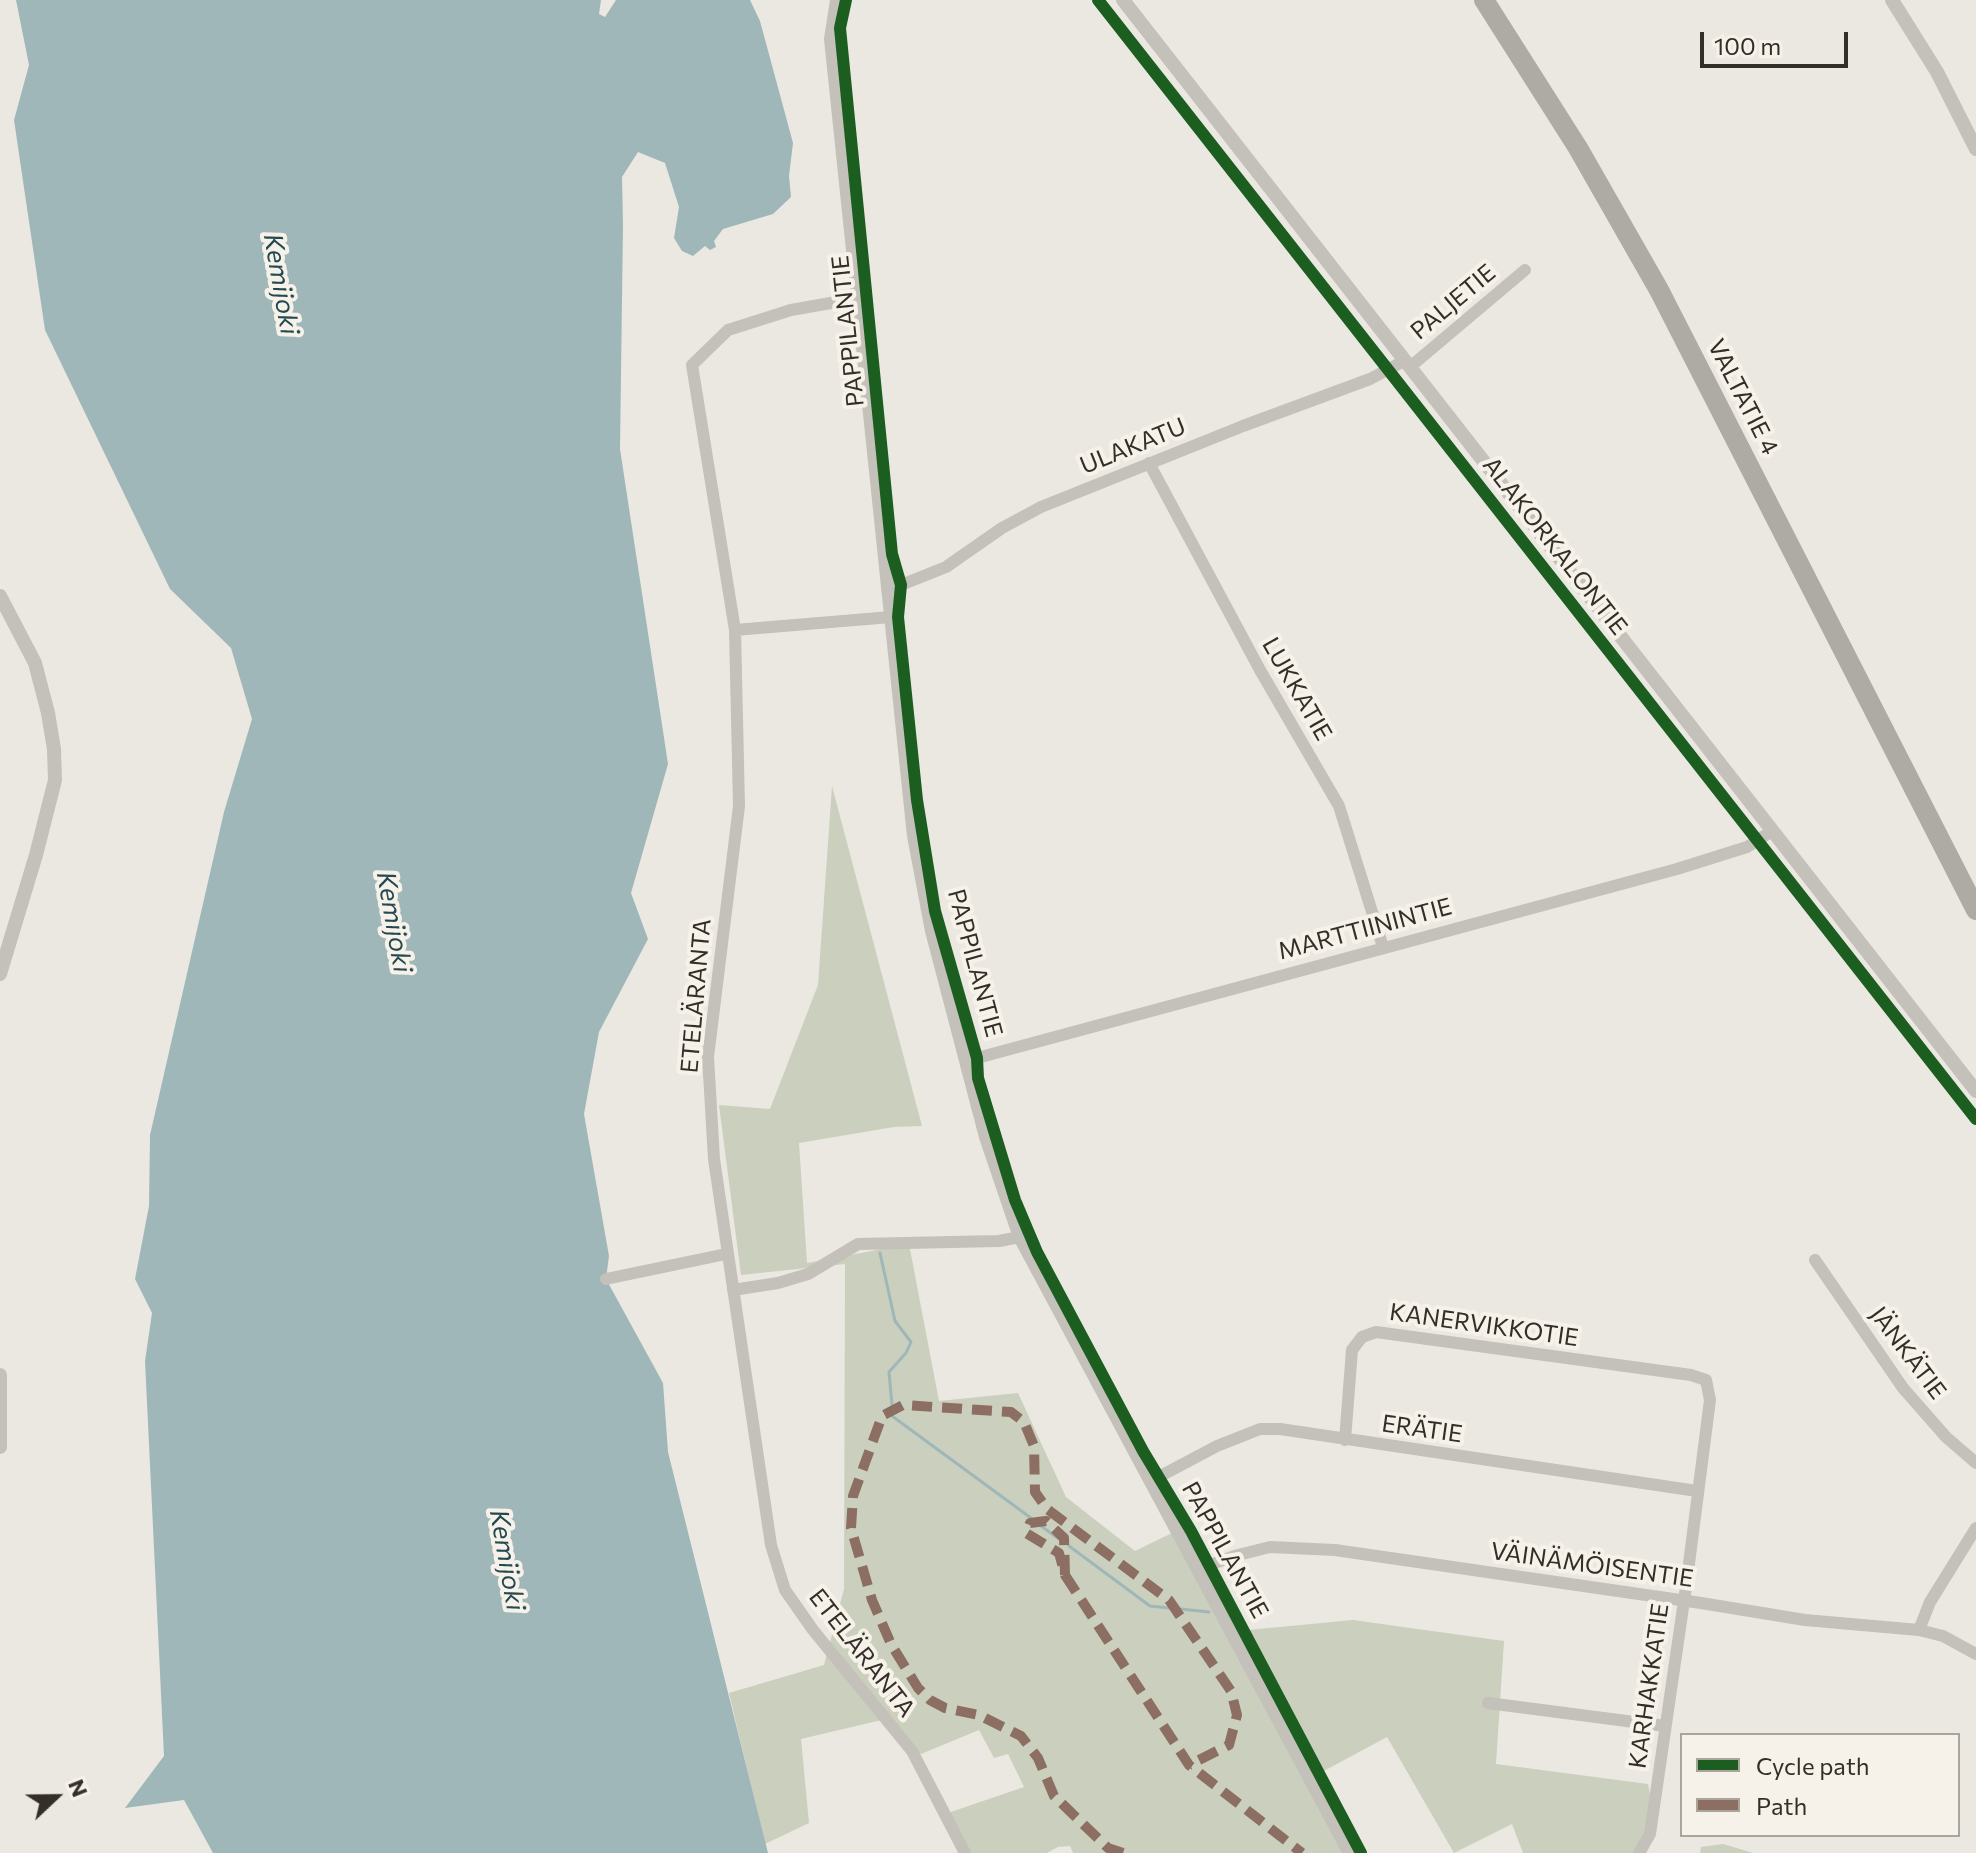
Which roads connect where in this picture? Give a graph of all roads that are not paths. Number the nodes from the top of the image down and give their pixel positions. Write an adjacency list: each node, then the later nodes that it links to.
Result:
1 (837, 0): 7 (street, PAPPILANTIE)
2 (1123, 0): 8 (street, ALAKORKALONTIE)
3 (1484, 0): 14 (highway, VALTATIE 4)
4 (1892, 0): 5 (street)
5 (1976, 149)
6 (1525, 270): 8 (street, PALJETIE)
7 (859, 298): 10 (street, PAPPILANTIE); 13 (street, ETELÄRANTA)
8 (1407, 364): 9 (street, ULAKATU); 15 (street, ALAKORKALONTIE)
9 (1149, 463): 10 (street, ULAKATU); 18 (street, LUKKATIE)
10 (887, 587): 12 (street, PAPPILANTIE)
11 (0, 596): 19 (street)
12 (891, 617): 13 (street); 20 (street, PAPPILANTIE)
13 (735, 630): 23 (street, ETELÄRANTA)
14 (1935, 830): 16 (highway, VALTATIE 4); 17 (highway, VALTATIE 4)
15 (1772, 831): 18 (street, MARTTIININTIE); 21 (street, ALAKORKALONTIE)
16 (1976, 901)
17 (1976, 910)
18 (1383, 947): 20 (street, MARTTIININTIE)
19 (0, 974)
20 (966, 1061): 22 (street, PAPPILANTIE)
21 (1976, 1091)
22 (1020, 1237): 26 (street); 32 (street, PAPPILANTIE)
23 (726, 1254): 25 (street); 26 (street, ETELÄRANTA)
24 (1815, 1260): 31 (street, JÄNKÄTIE)
25 (606, 1279)
26 (733, 1290): 41 (street, ETELÄRANTA)
27 (0, 1375): 30 (street)
28 (1706, 1380): 29 (street, KANERVIKKOTIE); 33 (street, KARHAKKATIE)
29 (1345, 1440): 32 (street, ERÄTIE); 33 (street, ERÄTIE)
30 (0, 1447)
31 (1976, 1463)
32 (1151, 1481): 35 (street, PAPPILANTIE)
33 (1697, 1491): 36 (street, KARHAKKATIE)
34 (1976, 1528): 37 (street)
35 (1199, 1569): 36 (street, VÄINÄMÖISENTIE); 42 (street, PAPPILANTIE)
36 (1683, 1600): 37 (street, VÄINÄMÖISENTIE); 40 (street, KARHAKKATIE)
37 (1919, 1630): 38 (street, VÄINÄMÖISENTIE)
38 (1976, 1654)
39 (1488, 1703): 40 (street)
40 (1665, 1726): 43 (street, KARHAKKATIE)
41 (965, 1853)
42 (1350, 1853)
43 (1639, 1853)

